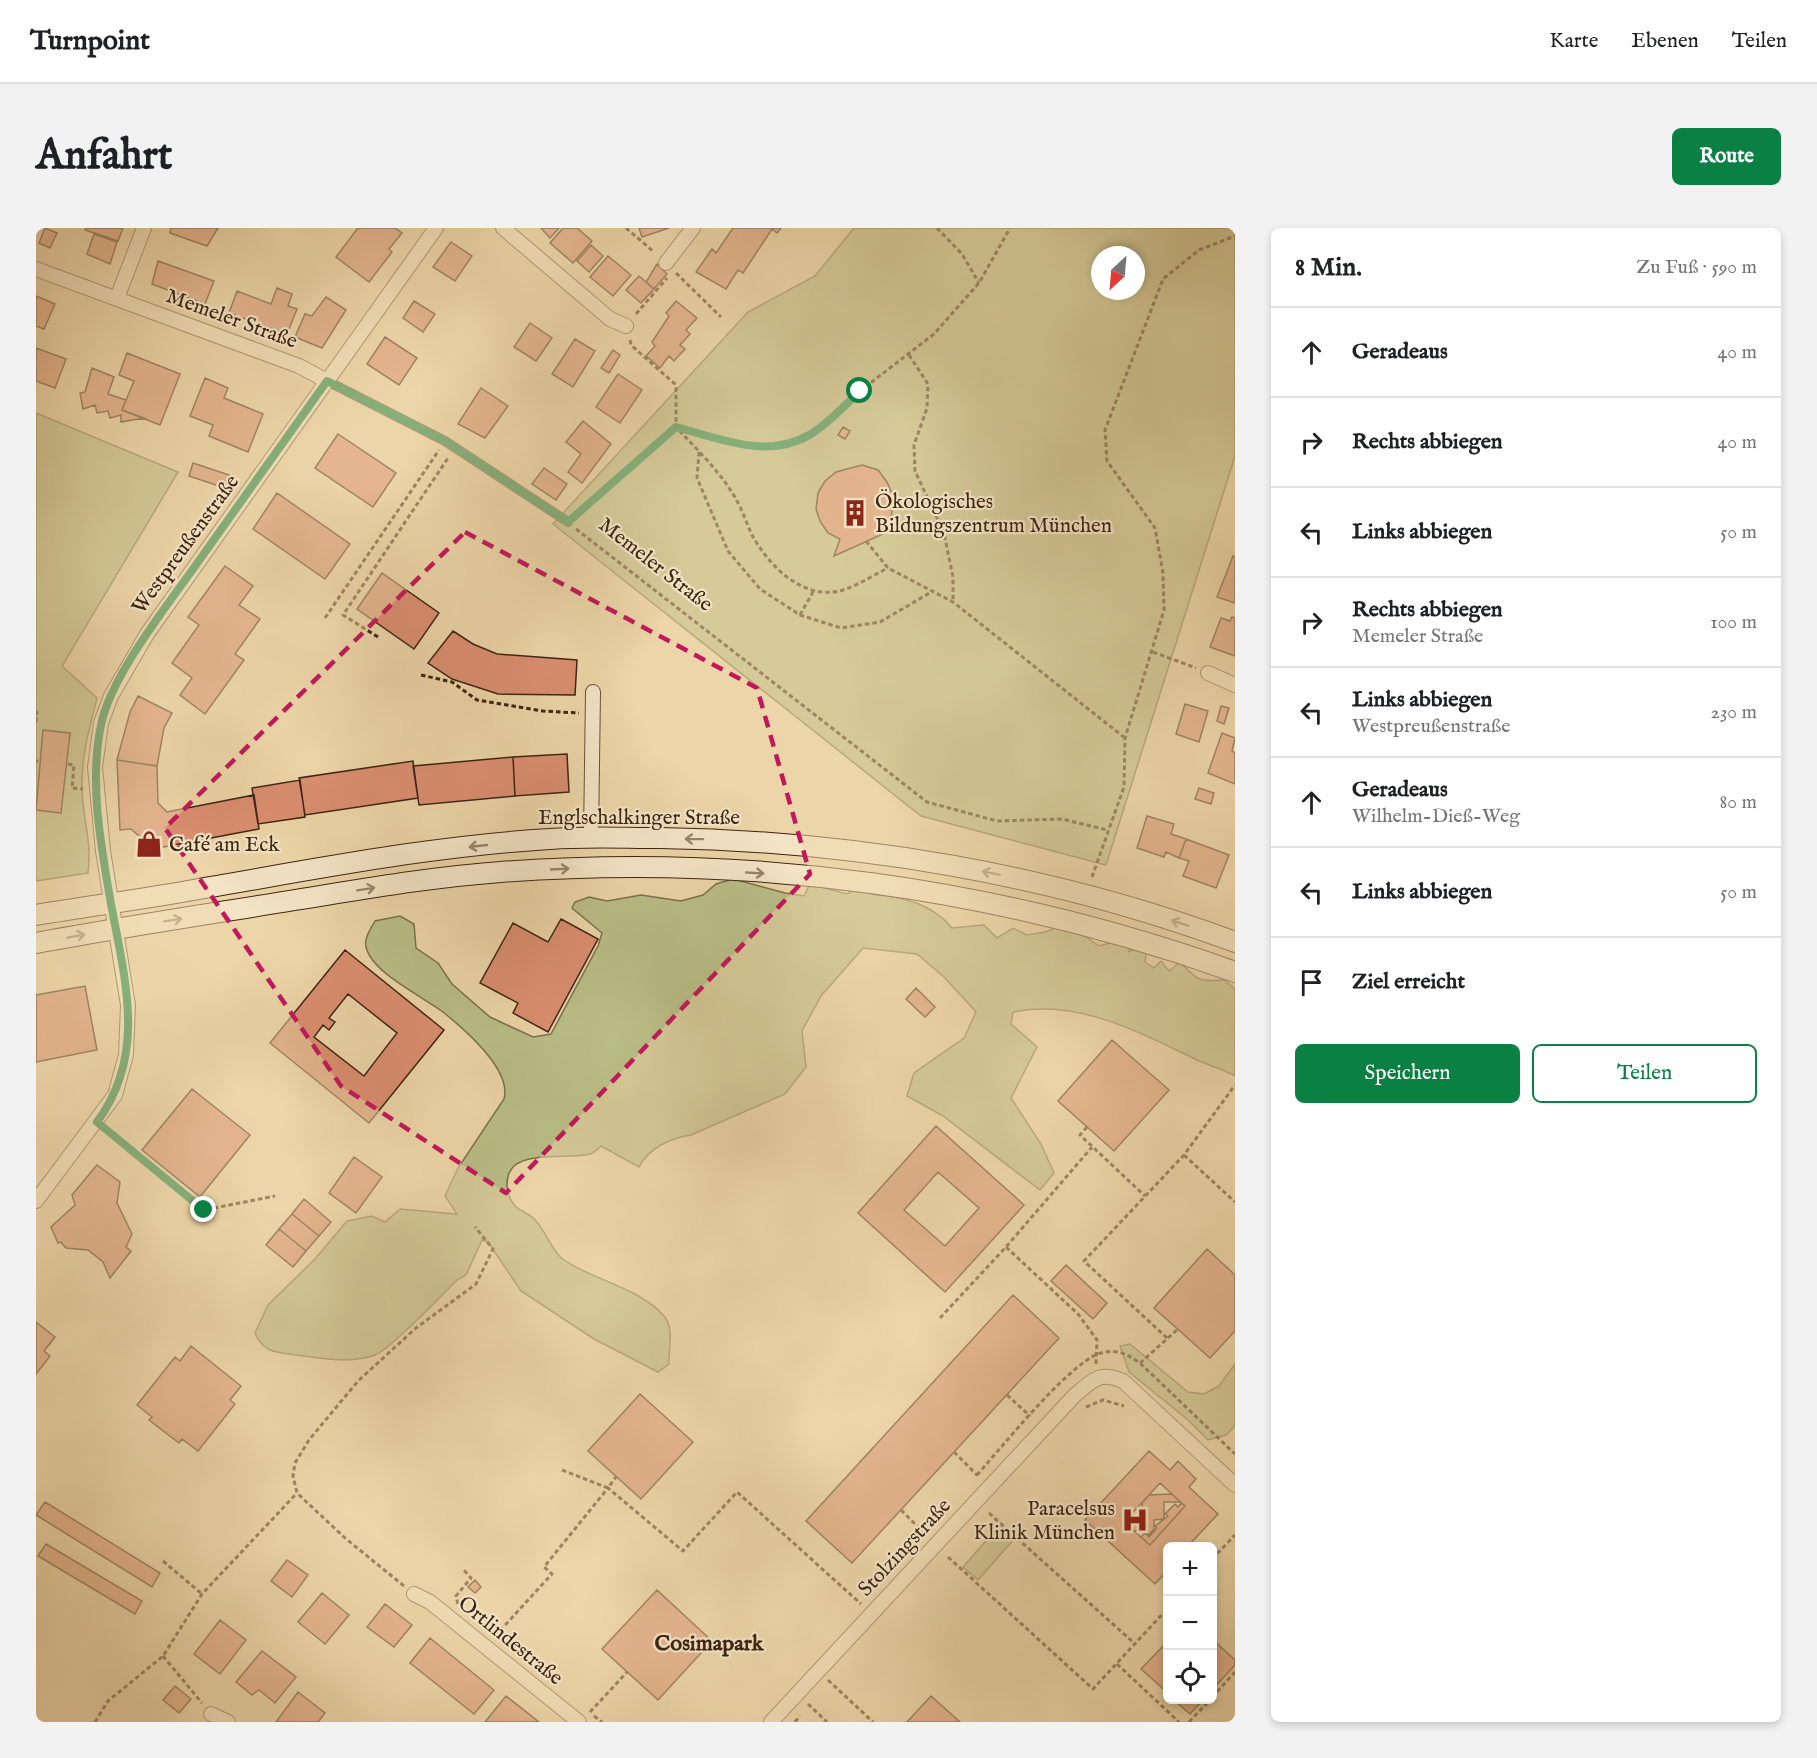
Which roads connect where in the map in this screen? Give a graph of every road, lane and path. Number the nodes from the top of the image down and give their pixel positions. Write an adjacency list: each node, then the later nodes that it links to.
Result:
1 (144, 228): 11 (street)
2 (436, 228): 14 (street, Westpreußenstraße)
3 (503, 228): 12 (street)
4 (693, 228): 8 (street)
5 (937, 228): 10 (path)
6 (1010, 228): 10 (path)
7 (1235, 236): 28 (path)
8 (666, 263): 12 (path)
9 (36, 269): 11 (street, Memeler Straße)
10 (979, 283): 13 (path)
11 (117, 298): 14 (street, Memeler Straße)
12 (626, 326): 15 (path)
13 (909, 355): 15 (path); 24 (path)
14 (327, 381): 16 (lane, Memeler Straße); 42 (street, Westpreußenstraße)
15 (676, 427): 18 (path); 19 (path)
16 (445, 441): 17 (lane, Memeler Straße); 26 (path)
17 (455, 448): 19 (lane, Memeler Straße); 27 (path)
18 (699, 452): 23 (path); 25 (path)
19 (568, 522): 39 (path, Memeler Straße)
20 (866, 542): 21 (path)
21 (888, 568): 22 (path); 23 (path)
22 (933, 591): 24 (path); 25 (path)
23 (813, 592): 25 (path)
24 (953, 602): 36 (path)
25 (800, 615)
26 (325, 618)
27 (378, 637)
28 (1153, 652): 29 (path); 36 (path)
29 (1208, 673): 31 (street)
30 (421, 675): 34 (path)
31 (1235, 685)
32 (593, 692): 34 (street)
33 (37, 711): 35 (path)
34 (592, 714): 40 (street)
35 (36, 722)
36 (1125, 738): 39 (path)
37 (68, 764): 38 (path)
38 (72, 786)
39 (1107, 830): 41 (path)
40 (591, 837): 41 (main road, Englschalkinger Straße, one-way to 40); 42 (main road, Englschalkinger Straße, one-way to 42)
41 (1087, 896): 45 (main road, Englschalkinger Straße, one-way to 41)
42 (111, 905): 43 (main road, Englschalkinger Straße); 44 (street, Westpreußenstraße)
43 (36, 915)
44 (116, 929): 46 (main road, one-way to 44); 47 (main road, one-way to 47); 49 (street, Westpreußenstraße)
45 (1235, 942)
46 (36, 943)
47 (1235, 972)
48 (1235, 1085): 52 (path)
49 (97, 1122): 53 (path); 55 (street, Westpreußenstraße)
50 (1087, 1127): 51 (path)
51 (1092, 1147): 54 (path); 58 (path)
52 (1184, 1155): 54 (path); 56 (path)
53 (275, 1196)
54 (1145, 1196): 61 (path)
55 (36, 1201)
56 (1235, 1202)
57 (475, 1227): 74 (path)
58 (1006, 1246): 59 (path); 62 (path)
59 (940, 1318)
60 (1178, 1329): 61 (path)
61 (1167, 1338): 63 (path)
62 (1096, 1354): 63 (path); 64 (path)
63 (1140, 1363): 68 (path)
64 (1102, 1376): 72 (street); 84 (street, Stolzingstraße)
65 (1007, 1395): 66 (path)
66 (1030, 1416)
67 (954, 1452): 70 (path)
68 (1235, 1454)
69 (562, 1470): 73 (path)
70 (977, 1475)
71 (616, 1477): 73 (path)
72 (1235, 1485)
73 (608, 1488): 84 (path); 87 (path)
74 (297, 1493): 82 (path); 83 (path)
75 (901, 1510): 77 (path)
76 (988, 1513): 86 (path)
77 (924, 1533)
78 (1235, 1535): 79 (path)
79 (1217, 1554)
80 (948, 1557): 89 (path)
81 (163, 1561): 82 (path)
82 (202, 1594): 88 (path)
83 (414, 1594): 87 (street, Ortlindestraße)
84 (872, 1612): 91 (street, Stolzingstraße)
85 (1163, 1612): 86 (path)
86 (1135, 1644): 89 (path)
87 (485, 1647): 97 (street, Ortlindestraße)
88 (163, 1656): 96 (path); 98 (path)
89 (1117, 1664): 103 (path)
90 (627, 1672): 97 (path)
91 (818, 1672): 94 (street, Stolzingstraße); 102 (path)
92 (1235, 1672): 93 (path)
93 (1217, 1692)
94 (797, 1695): 100 (street, Stolzingstraße); 101 (path)
95 (1206, 1704): 104 (path)
96 (211, 1713): 99 (street)
97 (584, 1717)
98 (95, 1722)
99 (228, 1722)
100 (771, 1722)
101 (827, 1722)
102 (873, 1722)
103 (1179, 1722)
104 (1190, 1722)

